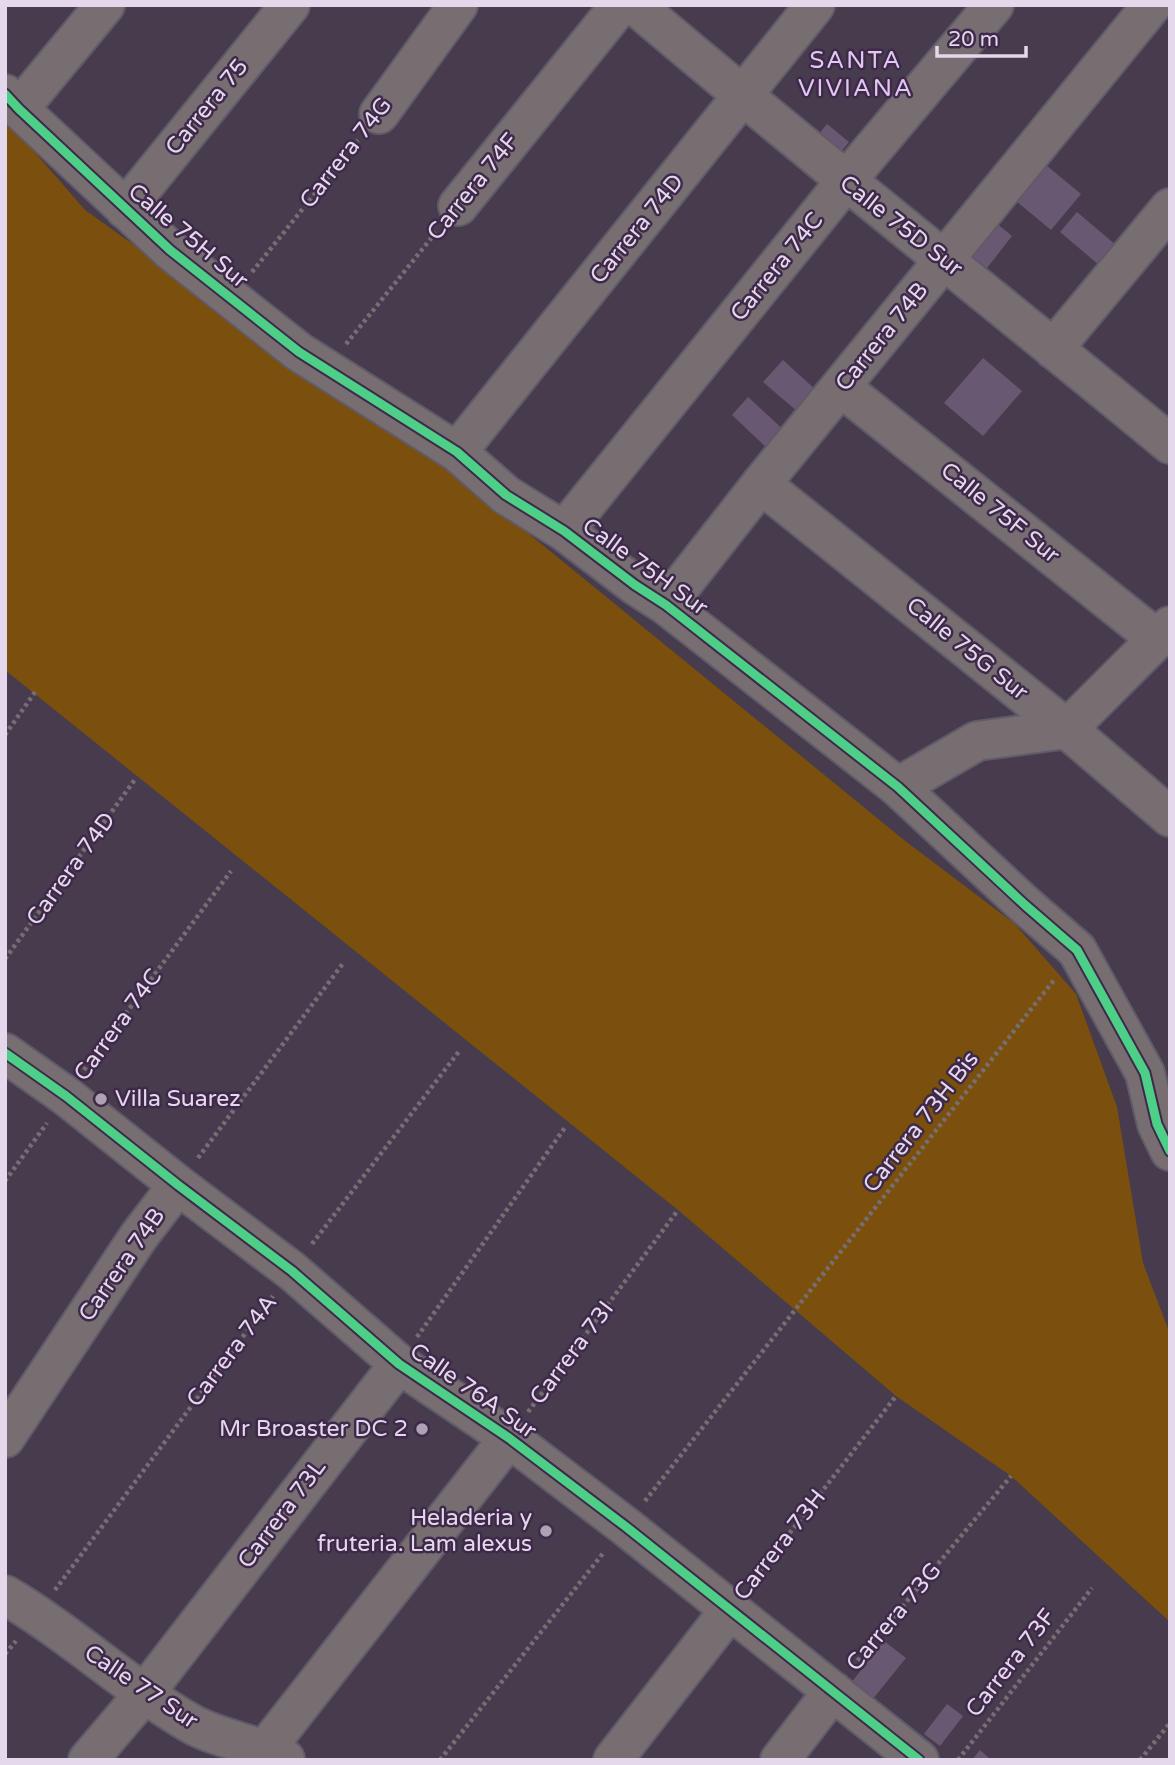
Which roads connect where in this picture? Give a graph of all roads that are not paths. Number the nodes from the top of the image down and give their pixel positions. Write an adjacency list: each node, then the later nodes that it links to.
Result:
1 (105, 5): 10 (street)
2 (290, 5): 15 (street, Carrera 75)
3 (458, 5): 11 (street, Carrera 74G)
4 (620, 5): 13 (street, Carrera 74F)
5 (635, 5): 9 (street, Calle 75D Sur)
6 (815, 5): 9 (street, Carrera 74D)
7 (994, 5): 12 (street, Carrera 74C)
8 (1152, 5): 16 (street, Carrera 74B)
9 (743, 97): 12 (street, Calle 75D Sur); 20 (street, Carrera 74D)
10 (12, 102): 15 (street, Calle 75H Sur)
11 (379, 114)
12 (845, 182): 16 (street, Calle 75D Sur); 22 (street, Carrera 74C)
13 (458, 205)
14 (1170, 208): 17 (street)
15 (125, 209): 20 (street, Calle 75H Sur)
16 (945, 259): 17 (street, Calle 75D Sur); 18 (street, Carrera 74B)
17 (1053, 349): 19 (street, Calle 75D Sur)
18 (842, 388): 21 (street, Carrera 74B); 24 (street, Calle 75F Sur)
19 (1167, 436)
20 (457, 452): 22 (street, Calle 75H Sur)
21 (761, 484): 23 (street, Carrera 74B); 25 (street, Calle 75G Sur)
22 (564, 531): 23 (street, Calle 75H Sur)
23 (666, 605): 26 (street, Calle 75H Sur)
24 (1164, 633): 25 (street)
25 (1068, 729): 26 (street); 27 (street, Calle 75G Sur)
26 (898, 787): 29 (street, Calle 75H Sur)
27 (1170, 817)
28 (5, 1053): 30 (street, Calle 76A Sur)
29 (1170, 1151)
30 (178, 1185): 31 (street, Calle 76A Sur); 32 (street, Carrera 74B)
31 (399, 1364): 33 (street, Calle 76A Sur); 37 (street, Carrera 73L)
32 (5, 1438)
33 (509, 1438): 35 (street, Calle 76A Sur); 38 (street)
34 (21, 1605): 37 (street, Calle 77 Sur)
35 (729, 1611): 36 (street, Calle 76A Sur); 40 (street, Carrera 73H)
36 (833, 1691): 41 (street, Carrera 73G); 42 (street, Calle 76A Sur)
37 (144, 1694): 38 (street, Calle 77 Sur); 39 (street, Carrera 73L)
38 (269, 1756)
39 (88, 1760)
40 (613, 1760)
41 (780, 1760)
42 (919, 1760)

